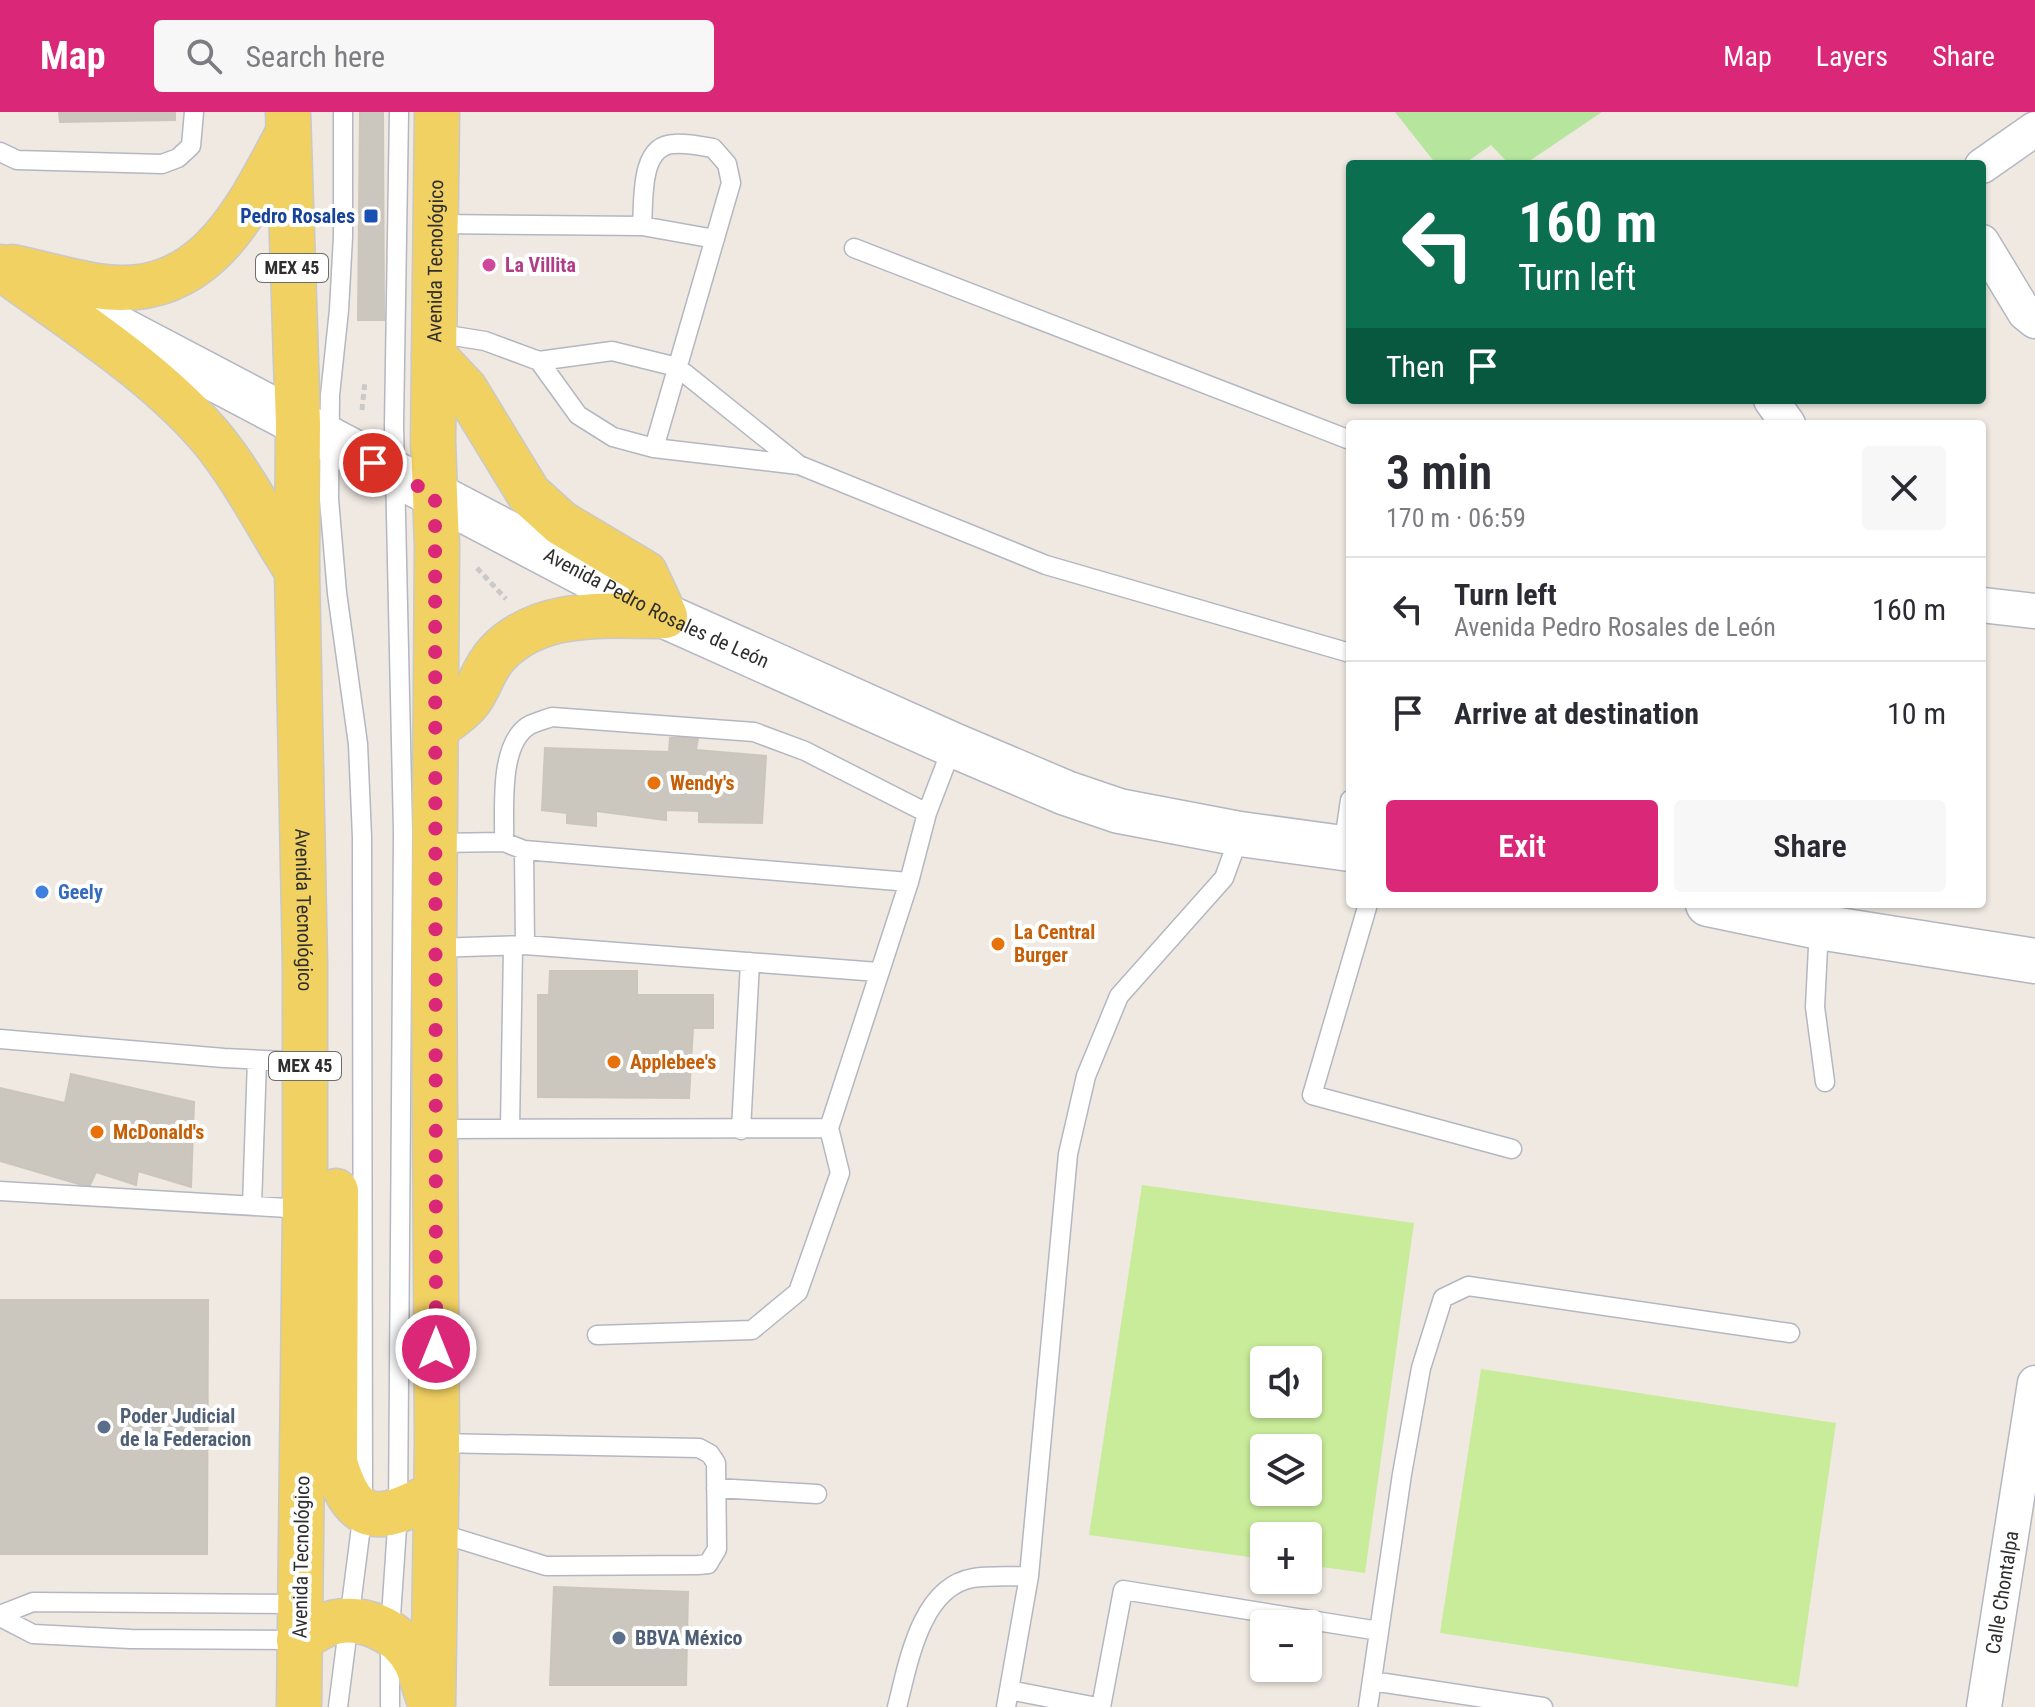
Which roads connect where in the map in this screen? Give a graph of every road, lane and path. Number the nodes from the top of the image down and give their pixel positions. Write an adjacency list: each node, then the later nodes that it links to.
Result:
1 (194, 112): 7 (lane)
2 (343, 112): 19 (lane)
3 (399, 112): 23 (lane)
4 (437, 112): 9 (main road, Avenida Tecnológico)
5 (288, 122): 14 (main road); 19 (main road, Avenida Tecnológico / MEX 45)
6 (2035, 129): 8 (street)
7 (0, 152)
8 (1986, 163)
9 (437, 224): 10 (lane); 16 (main road, Avenida Tecnológico)
10 (642, 226): 11 (lane); 11 (lane)
11 (715, 239): 18 (lane)
12 (854, 248): 20 (lane)
13 (1986, 249): 15 (street)
14 (0, 265): 19 (main road, Avenida Pedro Rosales de León); 26 (main road)
15 (2035, 321)
16 (434, 344): 17 (lane); 24 (main road, Avenida Tecnológico); 30 (main road)
17 (539, 361): 18 (lane); 21 (lane)
18 (677, 367): 21 (lane); 22 (lane)
19 (314, 432): 23 (main road, Avenida Pedro Rosales de León); 26 (main road, Avenida Tecnológico / MEX 45); 68 (lane)
20 (1346, 438)
21 (654, 448): 22 (lane)
22 (799, 465): 31 (lane)
23 (394, 474): 24 (main road, Avenida Pedro Rosales de León); 68 (lane)
24 (435, 495): 30 (main road, Avenida Pedro Rosales de León); 32 (main road, Avenida Tecnológico)
25 (469, 558): 28 (path)
26 (297, 571): 48 (main road, Avenida Tecnológico / MEX 45)
27 (1986, 605): 29 (street)
28 (514, 607)
29 (2035, 611)
30 (665, 616): 32 (main road); 33 (main road, Avenida Pedro Rosales de León)
31 (1346, 652)
32 (436, 729): 37 (main road, Avenida Tecnológico)
33 (953, 745): 34 (lane); 35 (main road, Avenida Pedro Rosales de León)
34 (927, 813): 36 (lane); 40 (lane)
35 (1240, 834): 38 (main road, Avenida Pedro Rosales de León); 70 (lane)
36 (504, 842): 37 (lane); 39 (lane)
37 (435, 843): 45 (main road, Avenida Tecnológico)
38 (1346, 849)
39 (524, 850): 40 (lane); 44 (lane)
40 (909, 882): 49 (lane)
41 (1367, 908): 58 (lane)
42 (1727, 908): 43 (main road)
43 (1819, 927): 46 (main road); 53 (lane)
44 (519, 946): 45 (lane); 47 (lane); 54 (lane)
45 (434, 948): 56 (main road, Avenida Tecnológico)
46 (2035, 961)
47 (750, 962): 49 (lane); 57 (lane)
48 (305, 965): 52 (main road, Avenida Tecnológico / MEX 45); 68 (main road)
49 (878, 972): 55 (lane)
50 (0, 1039): 51 (lane)
51 (257, 1060): 52 (lane); 60 (lane)
52 (305, 1062): 61 (main road, Avenida Tecnológico / MEX 45)
53 (1825, 1082)
54 (510, 1128): 56 (lane); 57 (lane)
55 (829, 1128): 57 (lane); 63 (lane)
56 (435, 1129): 65 (main road, Avenida Tecnológico)
57 (741, 1130)
58 (1512, 1149)
59 (0, 1191): 60 (lane)
60 (252, 1205): 61 (lane)
61 (305, 1209): 73 (main road, Avenida Tecnológico / MEX 45)
62 (1790, 1333): 76 (lane)
63 (597, 1335)
64 (2035, 1383): 88 (street, Calle Chontalpa)
65 (437, 1443): 66 (lane); 69 (main road, Avenida Tecnológico)
66 (716, 1488): 67 (lane); 69 (lane)
67 (817, 1494)
68 (380, 1512): 69 (main road); 74 (lane); 75 (lane)
69 (436, 1513): 83 (main road, Avenida Tecnológico)
70 (1029, 1576): 79 (lane); 84 (lane)
71 (132, 1603): 72 (lane); 73 (lane); 77 (lane)
72 (0, 1616): 77 (lane)
73 (299, 1622): 74 (main road); 77 (lane); 80 (main road, Avenida Tecnológico / MEX 45)
74 (348, 1622): 75 (main road); 81 (lane)
75 (390, 1631): 82 (lane); 83 (main road)
76 (1379, 1631): 78 (lane); 85 (lane)
77 (131, 1639)
78 (1372, 1681): 86 (lane); 87 (lane)
79 (1008, 1699): 85 (lane)
80 (299, 1707)
81 (338, 1707)
82 (390, 1707)
83 (432, 1707)
84 (897, 1707)
85 (1099, 1707)
86 (1368, 1707)
87 (1543, 1707)
88 (1984, 1707)

